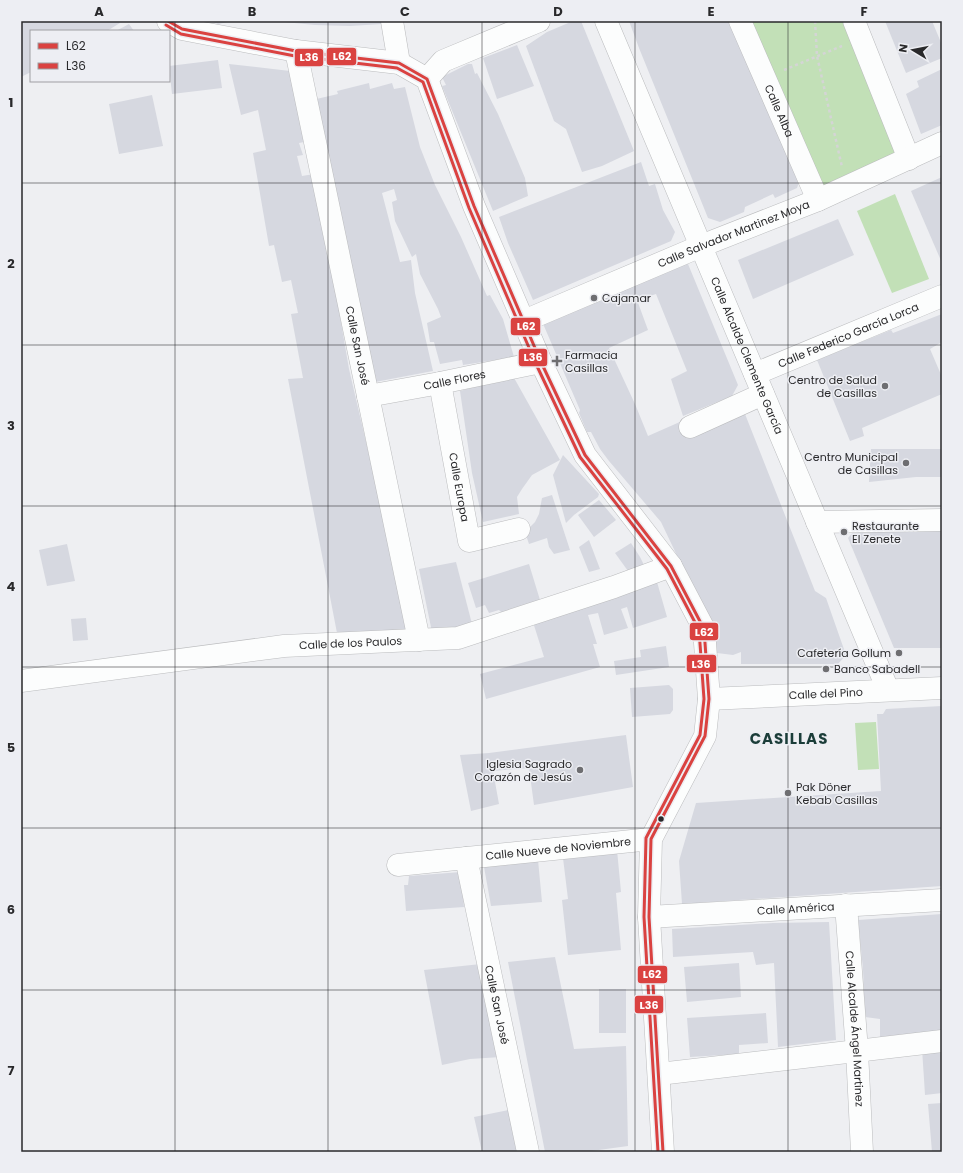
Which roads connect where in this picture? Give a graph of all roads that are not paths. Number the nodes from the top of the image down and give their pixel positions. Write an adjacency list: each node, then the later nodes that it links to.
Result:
1 (168, 21): 7 (street)
2 (392, 21): 8 (street)
3 (540, 21): 9 (street)
4 (606, 21): 13 (street, Calle Alcalde Clemente García)
5 (740, 21): 12 (street, Calle Alba)
6 (857, 30): 11 (street)
7 (296, 51): 8 (street); 20 (street, Calle San José)
8 (400, 63): 9 (street)
9 (427, 79): 15 (street)
10 (942, 143): 11 (street, Calle Salvador Martinez Moya)
11 (909, 159): 12 (street, Calle Salvador Martinez Moya)
12 (818, 200): 13 (street, Calle Salvador Martinez Moya)
13 (701, 246): 15 (street, Calle Salvador Martinez Moya); 17 (street, Calle Alcalde Clemente García)
14 (942, 296): 17 (street, Calle Federico García Lorca)
15 (524, 321): 16 (street)
16 (541, 362): 18 (street, Calle Flores); 25 (street)
17 (755, 374): 19 (street, Calle Alcalde Clemente García)
18 (440, 383): 20 (street, Calle Flores); 24 (street, Calle Europa)
19 (763, 394): 21 (street); 23 (street, Calle Alcalde Clemente García)
20 (368, 396): 26 (street, Calle San José)
21 (690, 428)
22 (942, 520): 23 (street)
23 (817, 522): 29 (street, Calle Alcalde Clemente García)
24 (519, 529)
25 (671, 566): 26 (street, Calle de los Paulos); 30 (street)
26 (419, 640): 27 (street, Calle de los Paulos)
27 (21, 681)
28 (942, 688): 29 (street, Calle del Pino)
29 (888, 690): 30 (street, Calle del Pino)
30 (709, 699): 31 (street)
31 (651, 839): 32 (street, Calle Nueve de Noviembre); 36 (street)
32 (466, 858): 33 (street, Calle Nueve de Noviembre); 40 (street, Calle San José)
33 (398, 865)
34 (942, 900): 35 (street, Calle América)
35 (846, 905): 36 (street, Calle América); 38 (street, Calle Alcalde Ángel Martinez)
36 (649, 917): 39 (street)
37 (942, 1041): 38 (street)
38 (858, 1051): 39 (street); 42 (street, Calle Alcalde Ángel Martinez)
39 (659, 1074): 41 (street)
40 (528, 1152)
41 (663, 1152)
42 (862, 1152)

